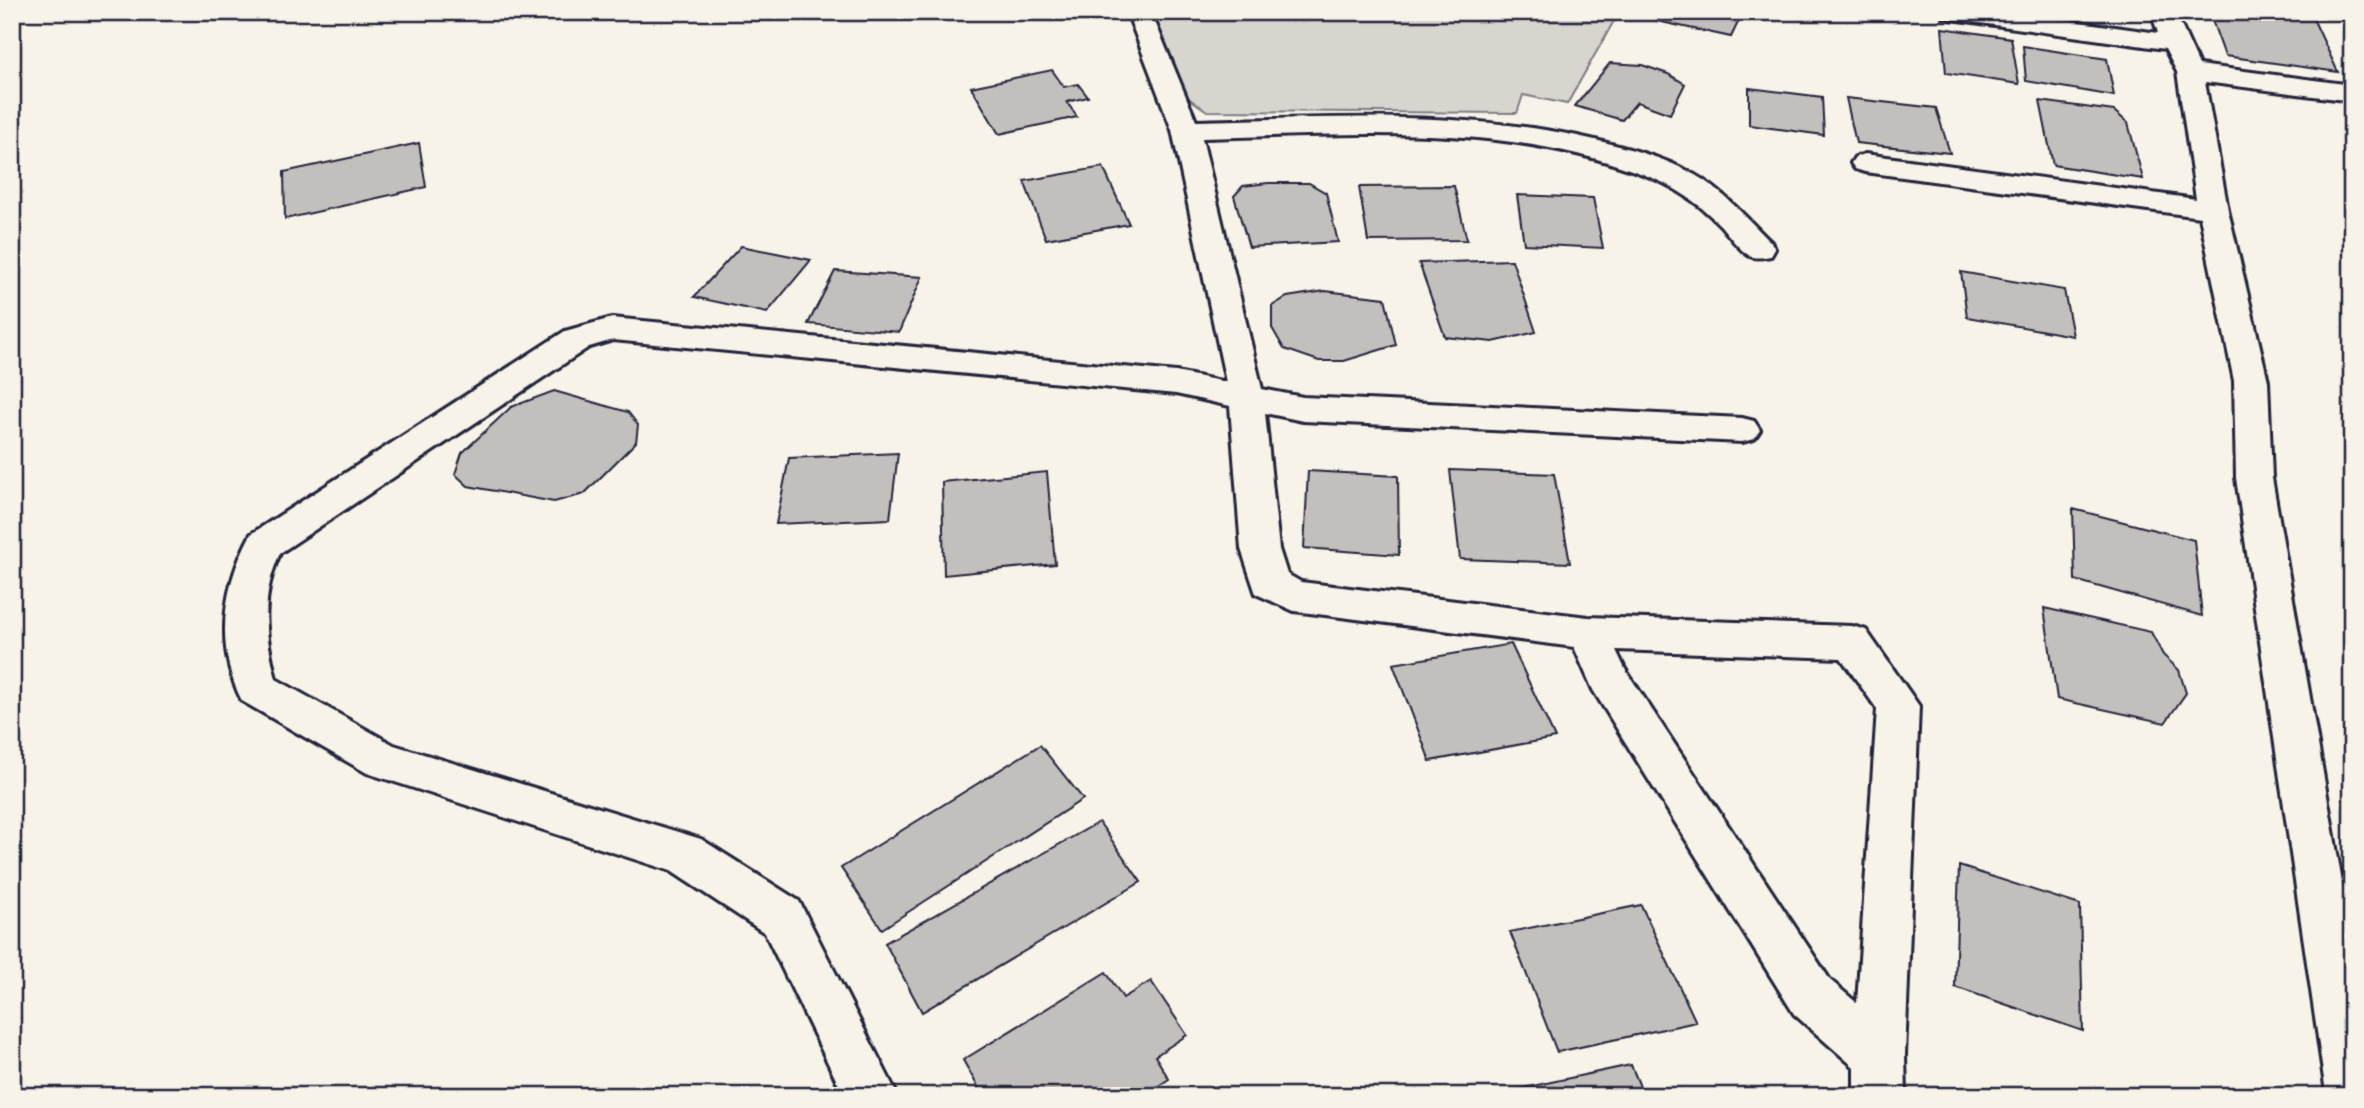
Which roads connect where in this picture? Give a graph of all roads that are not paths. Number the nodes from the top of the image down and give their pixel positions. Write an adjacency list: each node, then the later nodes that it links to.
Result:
1 (1139, 12): 5 (street)
2 (1952, 12): 3 (street)
3 (2176, 42): 4 (street); 7 (street)
4 (2352, 93)
5 (1186, 130): 8 (street); 9 (street)
6 (1865, 163): 7 (street)
7 (2213, 210): 13 (street)
8 (1760, 249)
9 (1246, 396): 10 (street); 11 (street); 14 (street)
10 (1742, 429)
11 (1587, 633): 12 (street); 12 (street)
12 (1880, 1075)
13 (2352, 1093)
14 (872, 1096)

